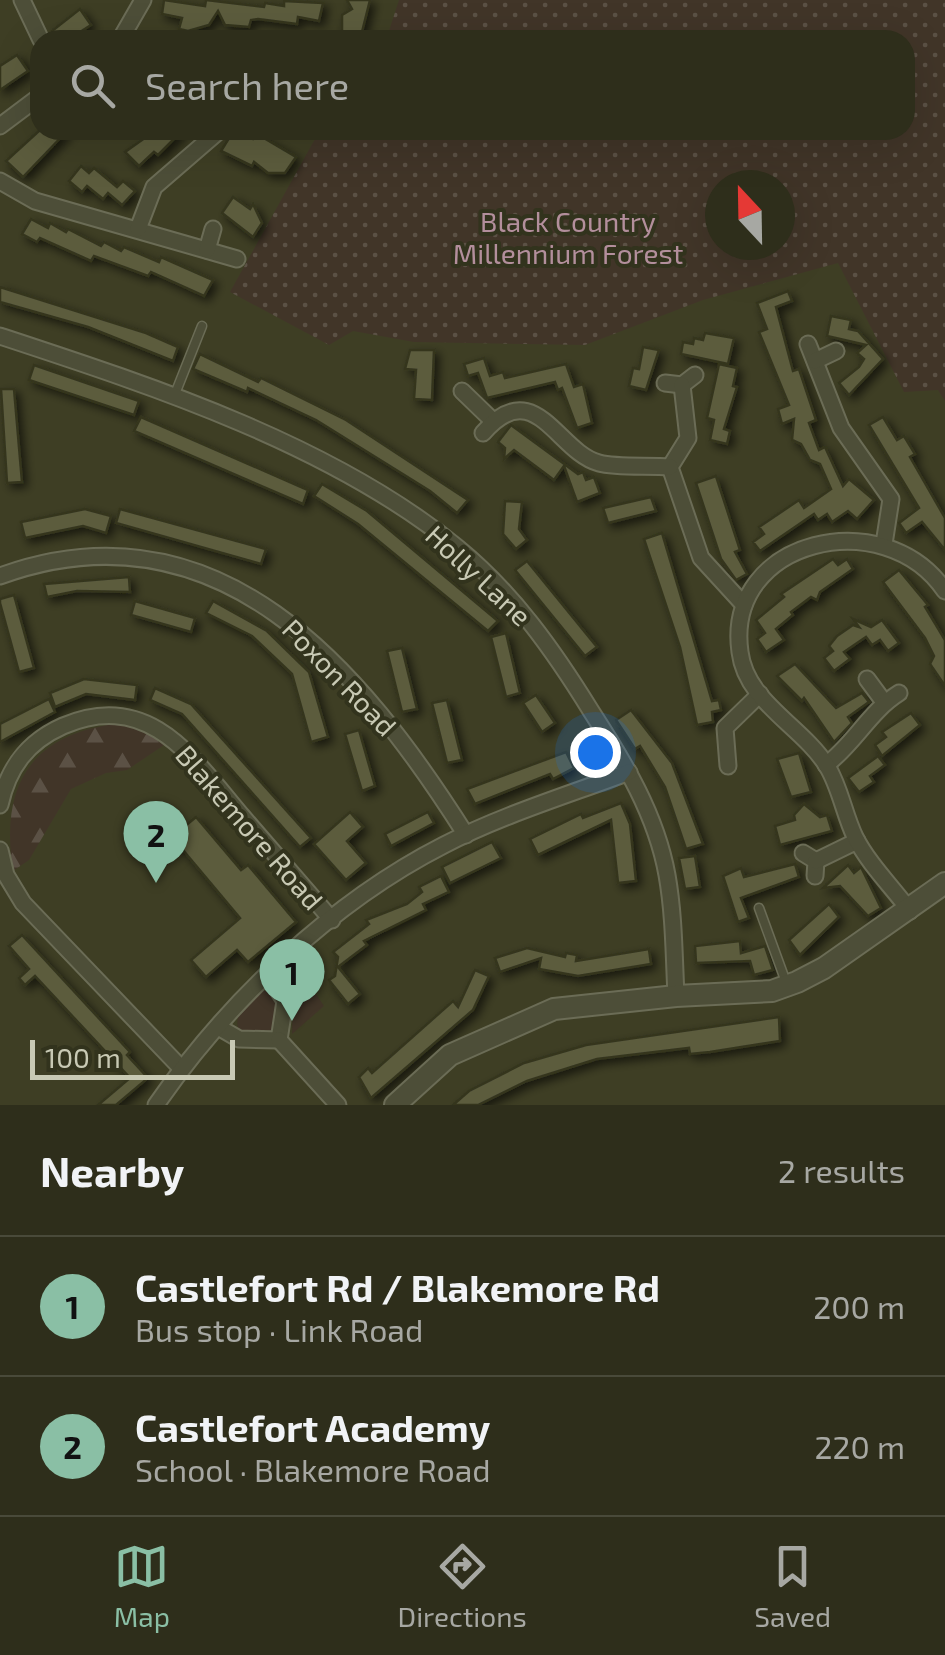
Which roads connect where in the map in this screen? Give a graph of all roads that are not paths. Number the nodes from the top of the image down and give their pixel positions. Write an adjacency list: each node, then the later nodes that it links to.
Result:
1 (22, 0): 3 (street)
2 (143, 0): 4 (street)
3 (36, 30)
4 (126, 30)
5 (30, 104): 6 (street)
6 (0, 126)
7 (208, 140): 9 (street)
8 (0, 181): 9 (street)
9 (138, 229): 11 (street)
10 (213, 229): 11 (street)
11 (207, 250): 12 (street)
12 (237, 259)
13 (202, 326): 20 (lane)
14 (0, 336): 20 (street, Holly Lane)
15 (808, 344): 17 (street)
16 (836, 350): 17 (street)
17 (814, 361): 22 (street)
18 (665, 383): 21 (street)
19 (462, 391): 21 (street)
20 (175, 394): 33 (street, Holly Lane)
21 (670, 467): 25 (street)
22 (884, 544): 24 (street); 25 (street)
23 (1, 572): 35 (street, Poxon Road)
24 (945, 591)
25 (744, 605): 28 (street)
26 (867, 679): 29 (street)
27 (900, 693): 29 (street)
28 (760, 694): 30 (street); 31 (street)
29 (884, 702): 31 (street)
30 (745, 748)
31 (826, 765): 36 (street)
32 (5, 770): 34 (street, Blakemore Road); 42 (street, Blakemore Road)
33 (630, 772): 35 (street); 45 (street, Holly Lane)
34 (0, 805)
35 (466, 835): 42 (street)
36 (857, 841): 38 (street); 41 (street)
37 (0, 850): 48 (street)
38 (811, 864)
39 (945, 882): 41 (street)
40 (760, 908): 44 (lane)
41 (910, 911): 44 (street)
42 (332, 920): 43 (street)
43 (268, 975): 46 (street); 47 (street)
44 (787, 985): 45 (street)
45 (676, 996): 51 (street)
46 (220, 1028): 47 (street); 48 (street)
47 (279, 1040): 50 (street)
48 (181, 1068): 49 (street)
49 (156, 1105)
50 (338, 1105)
51 (396, 1105)

